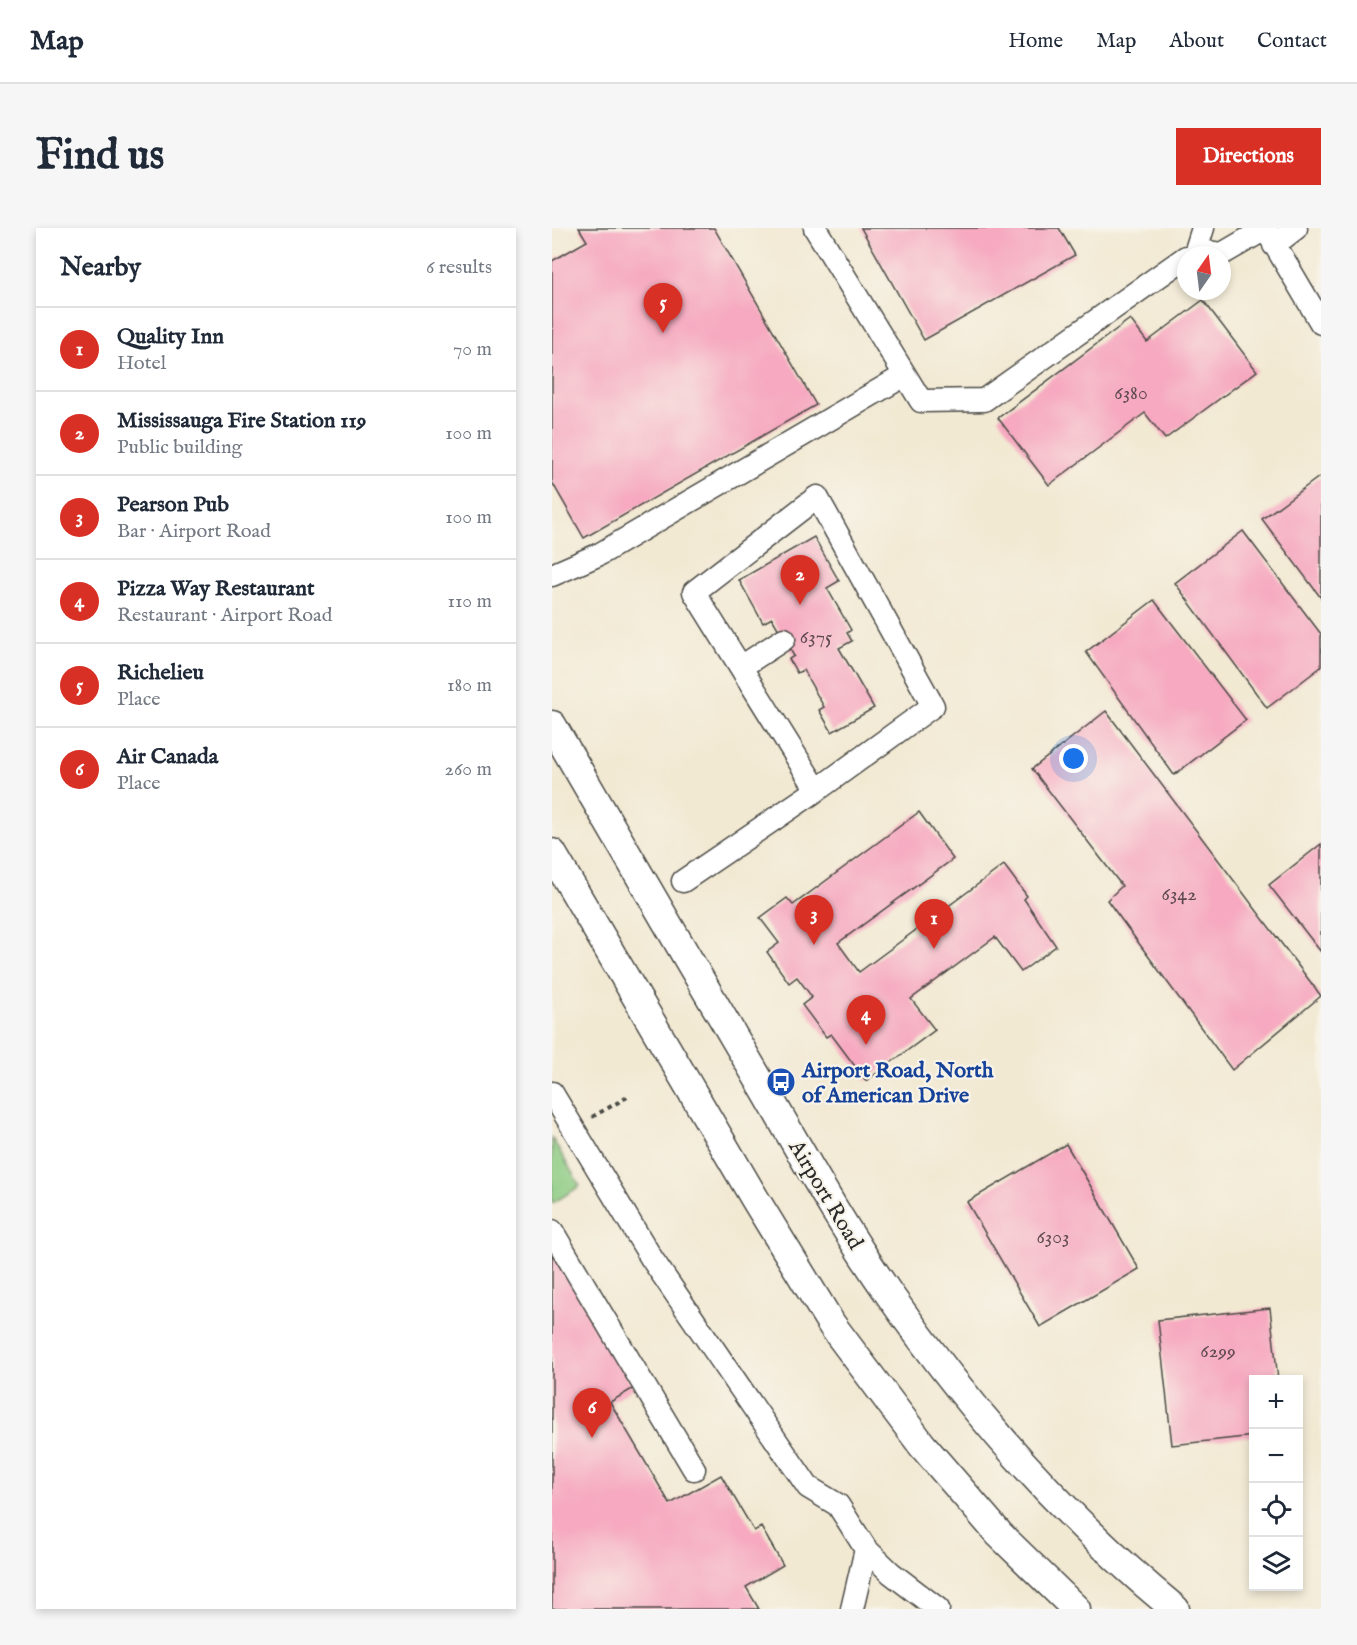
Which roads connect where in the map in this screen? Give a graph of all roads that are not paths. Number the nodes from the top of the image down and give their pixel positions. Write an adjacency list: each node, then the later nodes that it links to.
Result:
1 (815, 228): 9 (street)
2 (1203, 228): 5 (street)
3 (1296, 228): 4 (street)
4 (1268, 234): 6 (street); 8 (street)
5 (1192, 246)
6 (1231, 250)
7 (1177, 257): 9 (street)
8 (1321, 323)
9 (905, 375): 10 (street)
10 (552, 575)
11 (784, 639): 12 (street)
12 (741, 667): 14 (street); 14 (street)
13 (552, 725): 24 (main road, Airport Road)
14 (817, 790): 16 (street)
15 (552, 853): 23 (main road)
16 (683, 881)
17 (552, 1093): 20 (street)
18 (552, 1231): 19 (street)
19 (694, 1469)
20 (866, 1549): 21 (street); 22 (street)
21 (852, 1609)
22 (938, 1609)
23 (1076, 1609)
24 (1174, 1609)

